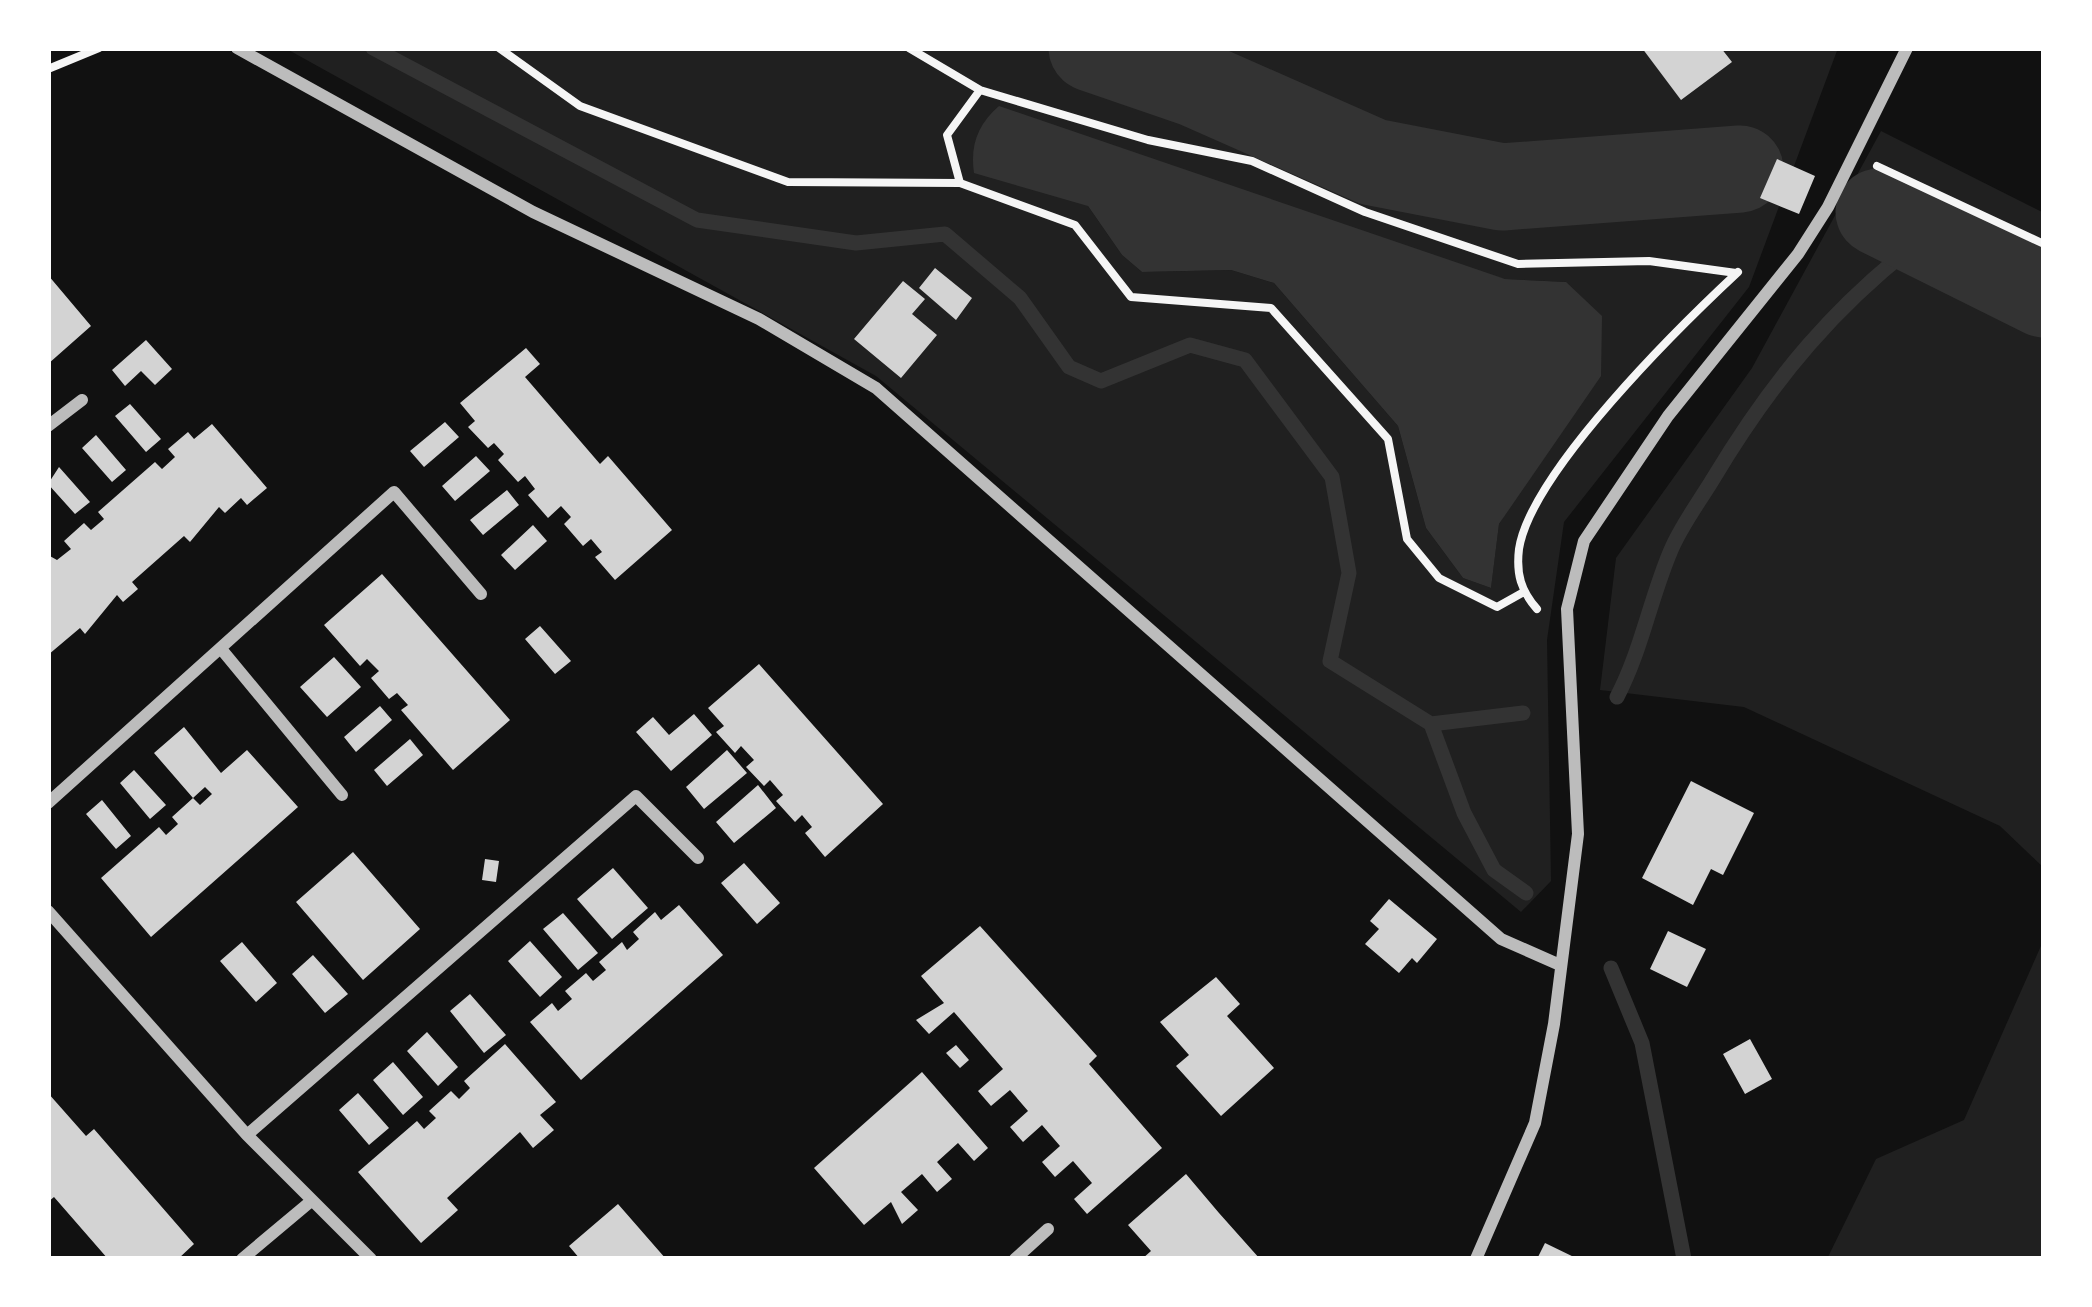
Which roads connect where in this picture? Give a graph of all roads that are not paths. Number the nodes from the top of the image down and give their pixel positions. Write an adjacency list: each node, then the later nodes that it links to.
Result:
1 (237, 48): 11 (street)
2 (1907, 48): 11 (street)
3 (82, 400): 4 (street)
4 (48, 426)
5 (481, 594): 6 (street)
6 (222, 650): 7 (street); 8 (street)
7 (342, 795)
8 (48, 803)
9 (698, 858): 12 (street)
10 (48, 911): 12 (street)
11 (1560, 965): 18 (street)
12 (248, 1135): 13 (street)
13 (310, 1202): 15 (street); 16 (street)
14 (1048, 1229): 17 (street)
15 (242, 1259)
16 (371, 1259)
17 (1015, 1259)
18 (1476, 1259)

